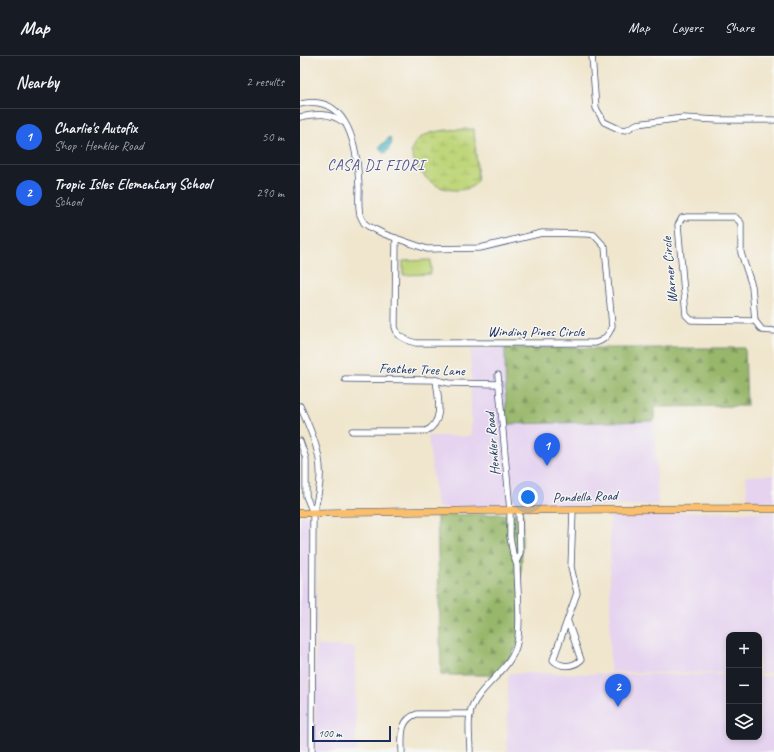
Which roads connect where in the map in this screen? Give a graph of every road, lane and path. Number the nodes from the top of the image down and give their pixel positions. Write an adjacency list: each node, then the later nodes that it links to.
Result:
1 (592, 56): 4 (street)
2 (300, 104): 5 (street, Winding Pines Circle)
3 (300, 116): 5 (street)
4 (774, 120)
5 (348, 127): 6 (street, Winding Pines Circle)
6 (396, 238): 6 (street, Winding Pines Circle)
7 (755, 321): 7 (street, Warner Circle); 8 (street)
8 (774, 331)
9 (498, 375): 12 (street, Henkler Road)
10 (345, 379): 11 (street, Feather Tree Lane)
11 (436, 380): 12 (street, Feather Tree Lane); 14 (street)
12 (498, 384): 18 (street, Henkler Road)
13 (300, 406): 21 (street)
14 (352, 431)
15 (300, 441): 21 (street)
16 (774, 508): 17 (main road, Pondella Road)
17 (573, 510): 19 (main road, Pondella Road); 23 (street)
18 (510, 511): 19 (main road, Pondella Road); 21 (main road, Pondella Road); 22 (street, Henkler Road)
19 (519, 511): 22 (street)
20 (300, 513): 21 (main road, Pondella Road)
21 (313, 513): 25 (street)
22 (517, 560): 24 (street)
23 (568, 622): 23 (street)
24 (470, 714): 26 (street); 27 (street)
25 (312, 752)
26 (402, 752)
27 (470, 752)

